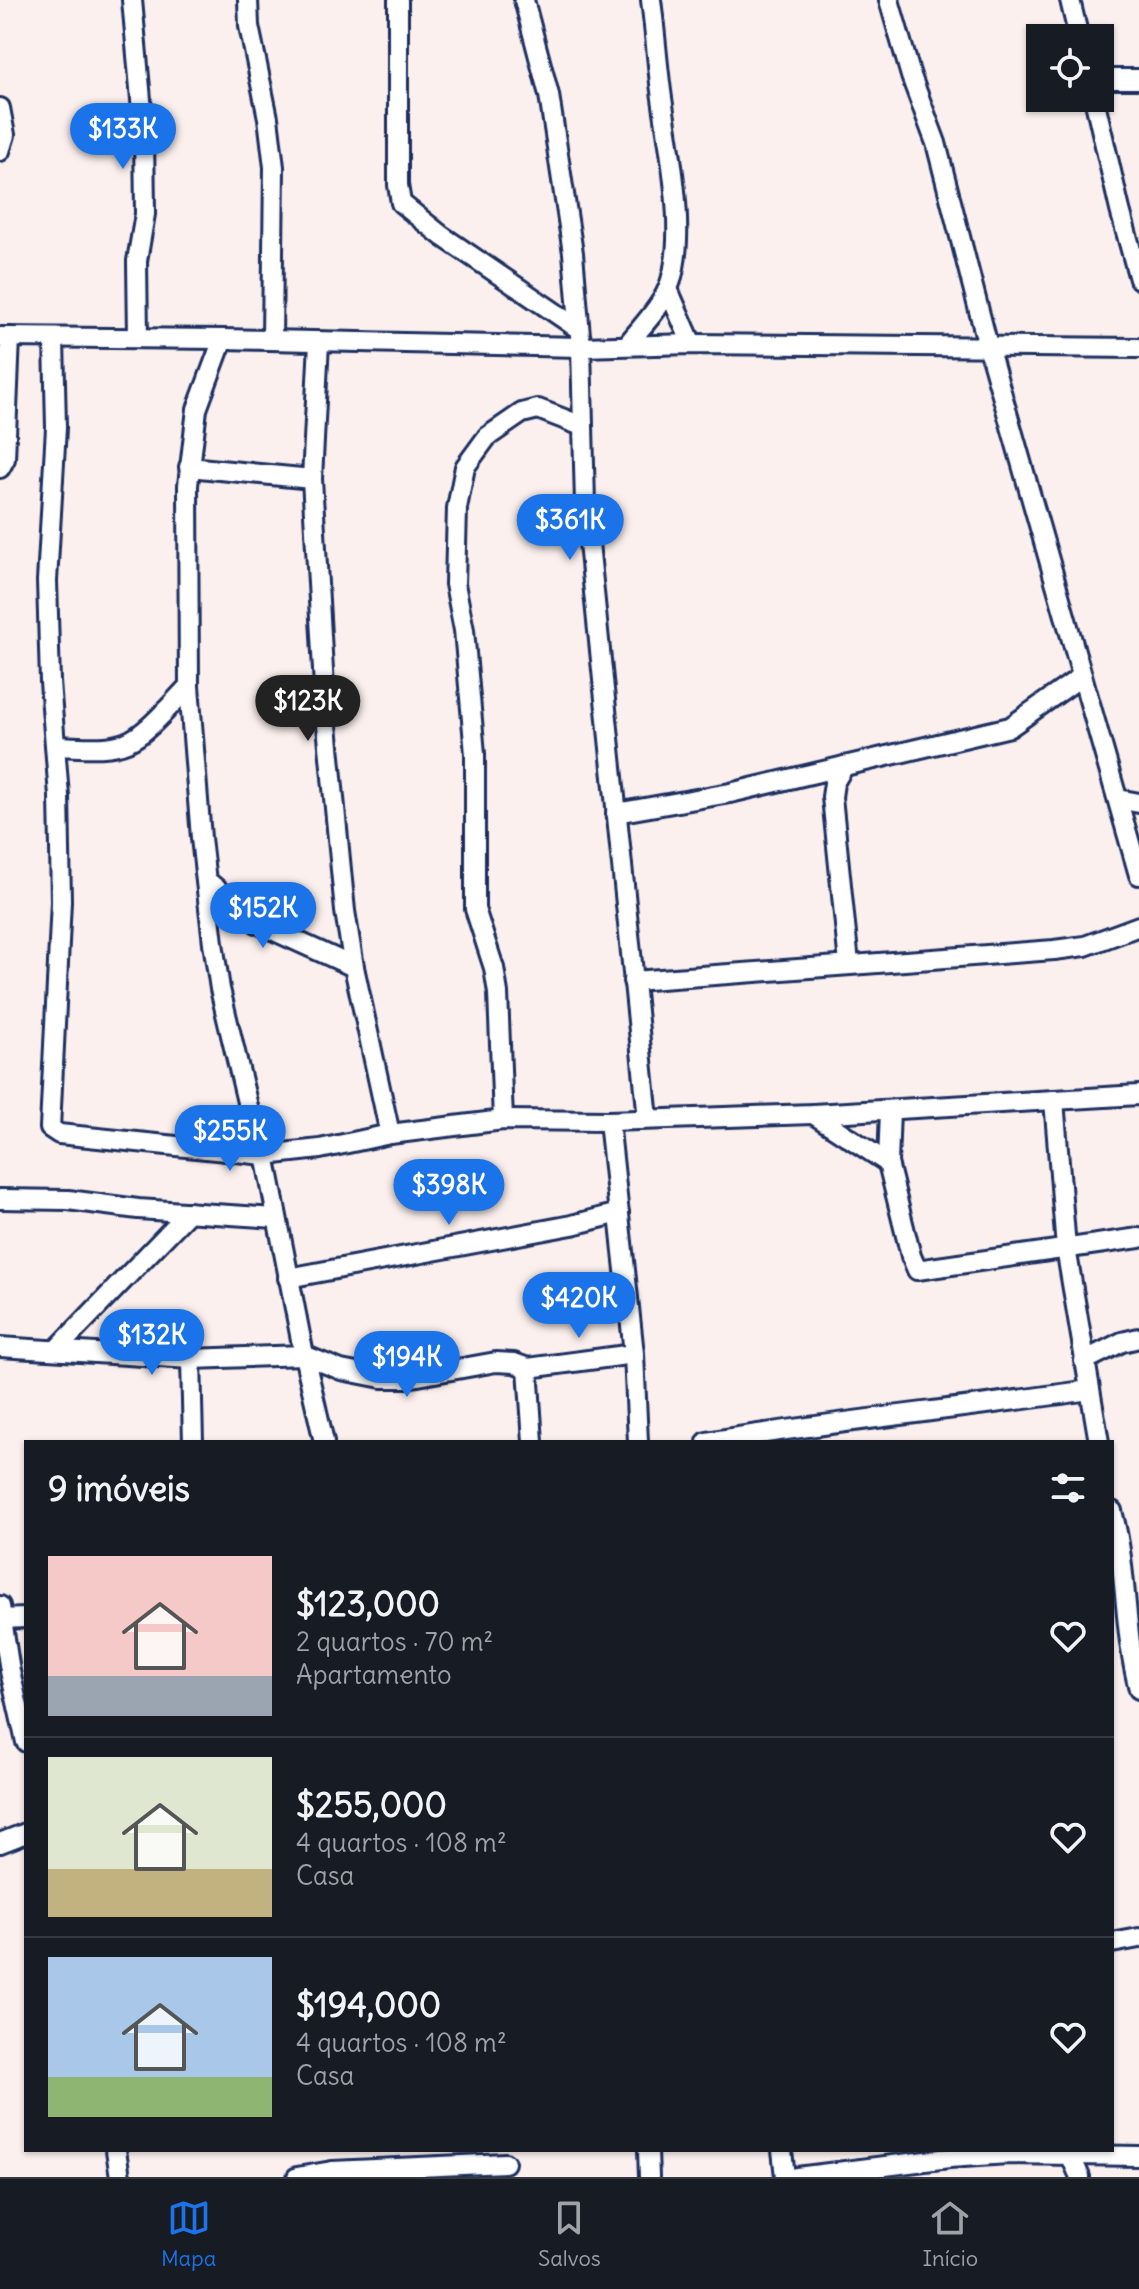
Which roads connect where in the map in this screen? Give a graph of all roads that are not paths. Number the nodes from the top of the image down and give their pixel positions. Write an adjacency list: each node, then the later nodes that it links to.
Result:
1 (132, 0): 18 (street)
2 (248, 0): 21 (street)
3 (398, 0): 19 (street)
4 (524, 0): 19 (street)
5 (651, 0): 15 (street)
6 (889, 0): 25 (street)
7 (1070, 0): 8 (street)
8 (1076, 24)
9 (1114, 79): 10 (street)
10 (1139, 79)
11 (0, 108): 13 (street)
12 (1097, 112): 14 (street)
13 (0, 151)
14 (1139, 279)
15 (668, 289): 23 (street); 24 (street)
16 (5, 337): 17 (street); 29 (street)
17 (54, 338): 18 (street); 33 (street)
18 (138, 338): 20 (street)
19 (580, 338): 22 (street); 24 (street); 27 (street)
20 (223, 339): 21 (street); 28 (street)
21 (272, 340): 22 (street)
22 (319, 342): 30 (street)
23 (692, 344): 24 (street); 25 (street)
24 (627, 345)
25 (988, 346): 26 (street); 31 (street)
26 (1139, 348)
27 (582, 426): 37 (street); 49 (street)
28 (189, 467): 30 (street); 32 (street)
29 (0, 468)
30 (312, 479): 42 (street)
31 (1082, 676): 34 (street); 35 (street)
32 (189, 686): 33 (street); 39 (street)
33 (56, 746): 52 (street)
34 (844, 766): 37 (street); 41 (street)
35 (1118, 799): 36 (street); 38 (street)
36 (1139, 803)
37 (616, 813): 43 (street)
38 (1139, 875)
39 (206, 880): 42 (street); 52 (street)
40 (1139, 926): 41 (street)
41 (849, 964): 43 (street)
42 (354, 967): 51 (street)
43 (633, 981): 48 (street)
44 (1139, 1095): 45 (street)
45 (1054, 1100): 46 (street); 59 (street)
46 (890, 1110): 47 (street); 53 (street)
47 (813, 1114): 48 (street); 53 (street)
48 (648, 1119): 50 (street)
49 (503, 1120): 50 (street); 51 (street)
50 (609, 1121): 56 (street)
51 (390, 1134): 52 (street)
52 (265, 1155): 57 (street)
53 (888, 1163): 59 (street)
54 (0, 1199): 55 (street)
55 (189, 1212): 57 (street); 63 (street)
56 (619, 1213): 60 (street); 64 (street)
57 (276, 1218): 60 (street)
58 (1139, 1238): 59 (street)
59 (1066, 1248): 67 (street)
60 (288, 1278): 65 (street)
61 (1139, 1338): 67 (street)
62 (0, 1347): 63 (street)
63 (57, 1349): 66 (street)
64 (634, 1354): 68 (street); 73 (street)
65 (304, 1355): 66 (street); 68 (street); 71 (street)
66 (191, 1359): 70 (street)
67 (1084, 1361): 69 (street)
68 (528, 1368): 72 (street)
69 (1089, 1390): 74 (street); 75 (street)
70 (193, 1440)
71 (324, 1440)
72 (533, 1440)
73 (638, 1440)
74 (719, 1440)
75 (1099, 1440)
76 (1114, 1520): 77 (street)
77 (1118, 1603): 80 (street)
78 (1, 1615): 79 (street); 81 (street)
79 (24, 1618)
80 (1139, 1689)
81 (24, 1735)
82 (24, 1834): 83 (street)
83 (0, 1843)
84 (1139, 1938): 85 (street)
85 (1114, 1943)
86 (116, 2152): 95 (street)
87 (648, 2152): 97 (street)
88 (782, 2152): 98 (street)
89 (1069, 2153): 90 (street); 92 (street); 100 (street)
90 (1139, 2156)
91 (505, 2163): 96 (street)
92 (916, 2163): 93 (street)
93 (856, 2174): 94 (street)
94 (817, 2176): 99 (street)
95 (120, 2177)
96 (297, 2177)
97 (649, 2177)
98 (785, 2177)
99 (797, 2177)
100 (1080, 2177)

